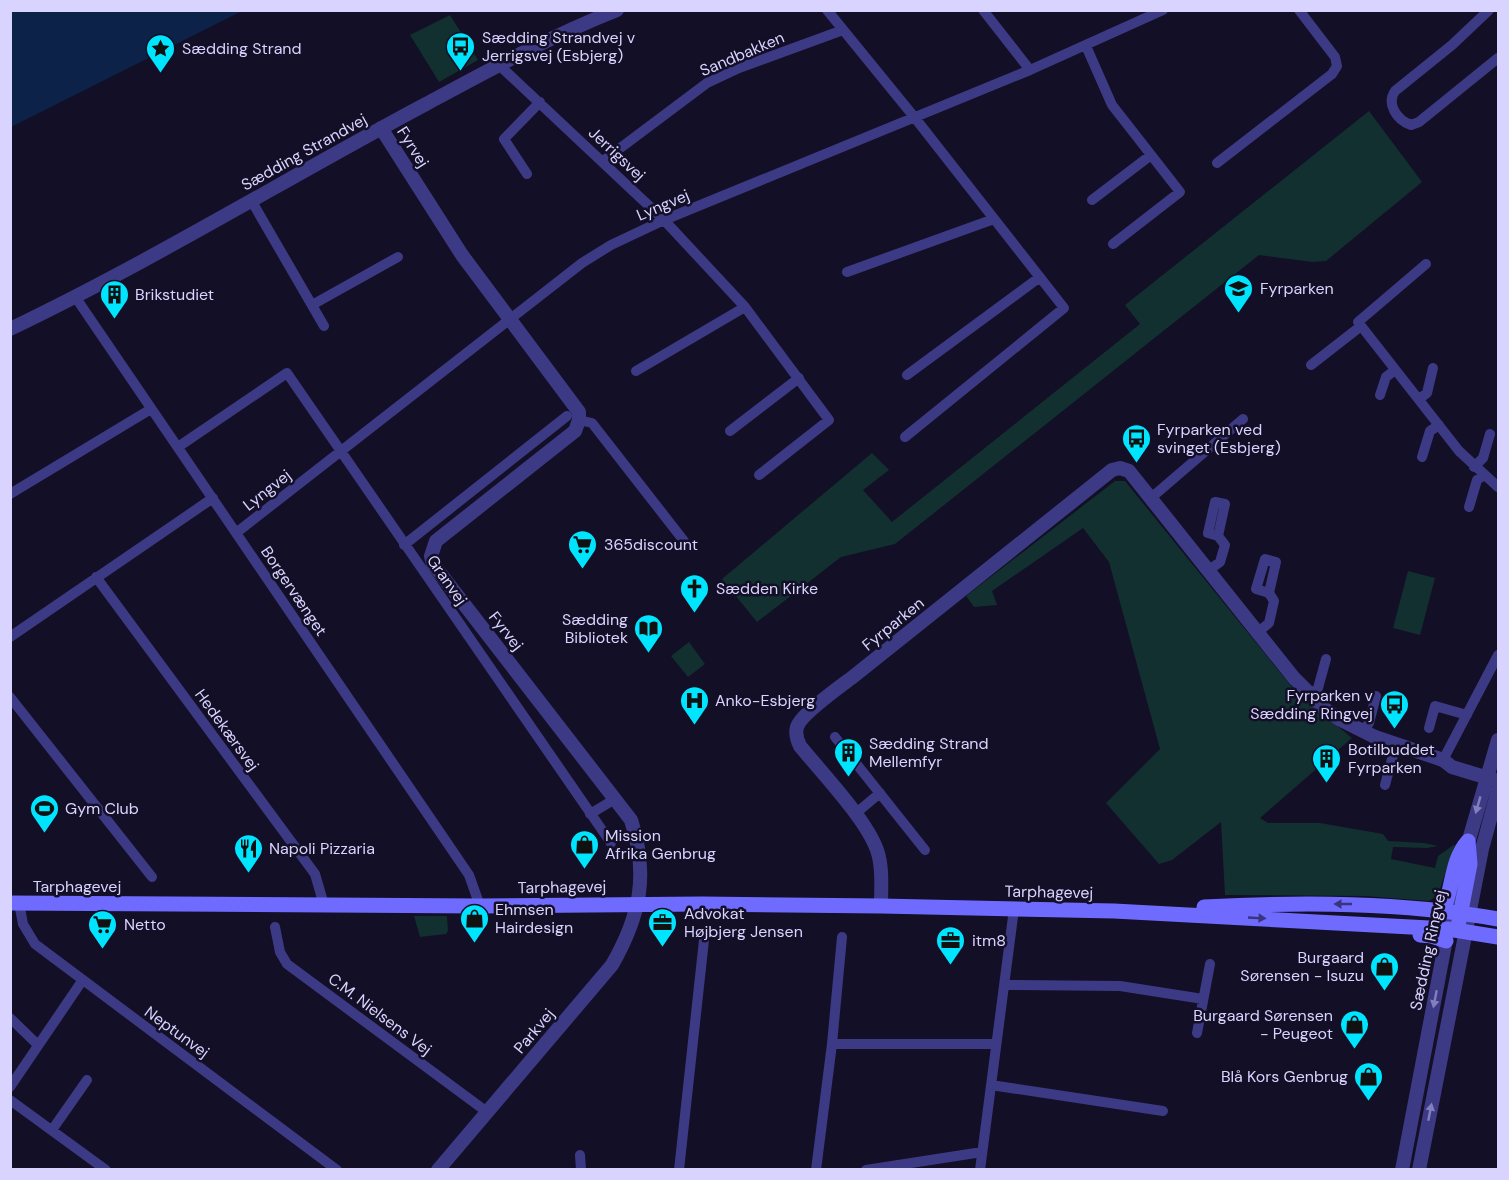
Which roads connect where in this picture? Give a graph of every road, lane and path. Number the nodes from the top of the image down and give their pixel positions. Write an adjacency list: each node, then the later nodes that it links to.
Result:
1 (617, 10): 11 (street, Sædding Strandvej)
2 (827, 10): 8 (street)
3 (983, 10): 12 (street)
4 (1163, 10): 7 (street, Lyngvej)
5 (1299, 10): 18 (street)
6 (1489, 10): 10 (street)
7 (1147, 14): 9 (street, Lyngvej)
8 (843, 30): 14 (street); 17 (street, Sandbakken)
9 (1086, 46): 12 (street, Lyngvej); 16 (street)
10 (1498, 58)
11 (499, 65): 13 (street, Jerrigsvej); 15 (street, Sædding Strandvej)
12 (1030, 70): 14 (street, Lyngvej)
13 (540, 102): 17 (street, Jerrigsvej); 19 (street)
14 (915, 118): 22 (street); 23 (street, Lyngvej)
15 (381, 128): 20 (street, Sædding Strandvej); 32 (street, Fyrvej)
16 (1150, 155): 21 (street); 24 (street)
17 (603, 161): 23 (street, Jerrigsvej)
18 (1217, 163)
19 (527, 174)
20 (251, 200): 29 (street, Sædding Strandvej); 30 (street)
21 (1092, 200)
22 (994, 219): 27 (street); 28 (street)
23 (664, 220): 31 (street, Jerrigsvej); 32 (street, Lyngvej)
24 (1113, 244)
25 (398, 257): 30 (street)
26 (1426, 264): 34 (street)
27 (847, 272)
28 (1040, 277): 40 (street); 51 (street)
29 (76, 298): 35 (street, Sædding Strandvej); 44 (street, Borgervænget)
30 (312, 305): 33 (street)
31 (745, 307): 39 (street); 41 (street, Jerrigsvej)
32 (510, 319): 45 (street, Fyrvej); 54 (street, Lyngvej)
33 (324, 326)
34 (1361, 326): 36 (street); 38 (street)
35 (10, 329)
36 (1311, 365)
37 (1433, 368): 43 (street)
38 (1395, 369): 42 (street); 43 (street)
39 (636, 371)
40 (907, 375)
41 (799, 378): 48 (street); 57 (street, Jerrigsvej)
42 (1380, 395)
43 (1419, 399): 47 (street)
44 (151, 409): 52 (street, Borgervænget); 60 (street)
45 (573, 418): 50 (street); 53 (street, Fyrvej); 66 (street, Fyrvej)
46 (1243, 419): 62 (street)
47 (1438, 425): 55 (street); 56 (street)
48 (730, 431)
49 (1490, 434): 56 (street)
50 (542, 437): 53 (street); 67 (street)
51 (905, 437)
52 (178, 447): 54 (street, Granvej); 61 (street, Borgervænget)
53 (552, 450): 89 (street, Fyrvej)
54 (342, 452): 64 (street, Lyngvej); 67 (street, Granvej)
55 (1422, 457)
56 (1474, 466): 58 (street)
57 (759, 475)
58 (1484, 475): 59 (street); 63 (street)
59 (1498, 487)
60 (10, 494)
61 (213, 498): 64 (street, Borgervænget); 69 (street)
62 (1150, 498): 68 (street, Fyrparken); 91 (street, Fyrparken)
63 (1469, 507)
64 (236, 533): 100 (street, Borgervænget)
65 (1218, 536): 68 (street)
66 (684, 541)
67 (404, 545): 90 (street, Granvej)
68 (1209, 570): 71 (street, Fyrparken)
69 (96, 577): 72 (street); 99 (street, Hedekærsvej)
70 (1269, 593): 71 (street)
71 (1258, 632): 75 (street, Fyrparken)
72 (10, 637)
73 (1498, 655): 78 (street)
74 (1326, 659): 75 (street)
75 (1311, 695): 80 (street, Fyrparken)
76 (1376, 696): 80 (street)
77 (10, 697): 95 (street)
78 (1467, 714): 79 (street); 84 (street)
79 (1429, 728)
80 (1363, 731): 83 (street, Fyrparken)
81 (834, 737): 88 (street)
82 (1498, 740): 85 (street)
83 (1396, 744): 84 (street, Fyrparken); 86 (street)
84 (1443, 760): 85 (street, Fyrparken)
85 (1493, 775): 92 (street, one-way to 92)
86 (1385, 785)
87 (1498, 790): 96 (street, Sædding Ringvej)
88 (880, 793): 91 (street); 94 (street)
89 (615, 799): 90 (street); 98 (street, Fyrvej)
90 (590, 814): 93 (street, Granvej)
91 (855, 814): 101 (street, Fyrparken)
92 (1468, 841): 106 (main road)
93 (611, 843)
94 (925, 850)
95 (152, 877)
96 (1472, 898): 104 (main road); 106 (street, Sædding Ringvej)
97 (15, 903): 99 (main road, Tarphagevej); 113 (street, Neptunvej)
98 (637, 904): 100 (main road, Tarphagevej); 101 (main road, Tarphagevej); 126 (street, Parkvej)
99 (324, 905): 100 (main road, Tarphagevej)
100 (480, 906)
101 (880, 906): 102 (main road, Tarphagevej)
102 (1014, 909): 103 (main road, Tarphagevej); 114 (street)
103 (1114, 910): 106 (main road, Tarphagevej, one-way to 103); 106 (main road, Tarphagevej, one-way to 106)
104 (1498, 911)
105 (1498, 919): 106 (main road, Tarphagevej)
106 (1456, 922): 108 (main road); 111 (main road, Tarphagevej); 138 (street, Sædding Ringvej, one-way to 138); 139 (street, Sædding Ringvej, one-way to 106)
107 (275, 927): 126 (street, C.M. Nielsens Vej)
108 (1498, 927)
109 (705, 931): 134 (street)
110 (842, 937): 118 (street)
111 (1498, 937)
112 (1210, 964): 115 (street)
113 (82, 981): 120 (street); 131 (street, Neptunvej)
114 (1004, 985): 115 (street); 119 (street)
115 (1203, 999): 117 (street)
116 (10, 1018): 120 (street)
117 (1197, 1033)
118 (832, 1044): 119 (street); 135 (street)
119 (996, 1044): 122 (street)
120 (38, 1046): 123 (street)
121 (87, 1080): 127 (street)
122 (991, 1085): 125 (street); 128 (street)
123 (10, 1087)
124 (10, 1100): 127 (street)
125 (1163, 1111)
126 (487, 1112): 132 (street, Parkvej)
127 (52, 1130): 130 (street)
128 (982, 1152): 136 (street); 137 (street)
129 (580, 1155): 133 (street)
130 (106, 1170)
131 (337, 1170)
132 (438, 1170)
133 (581, 1170)
134 (679, 1170)
135 (816, 1170)
136 (866, 1170)
137 (980, 1170)
138 (1402, 1170)
139 (1419, 1170)

